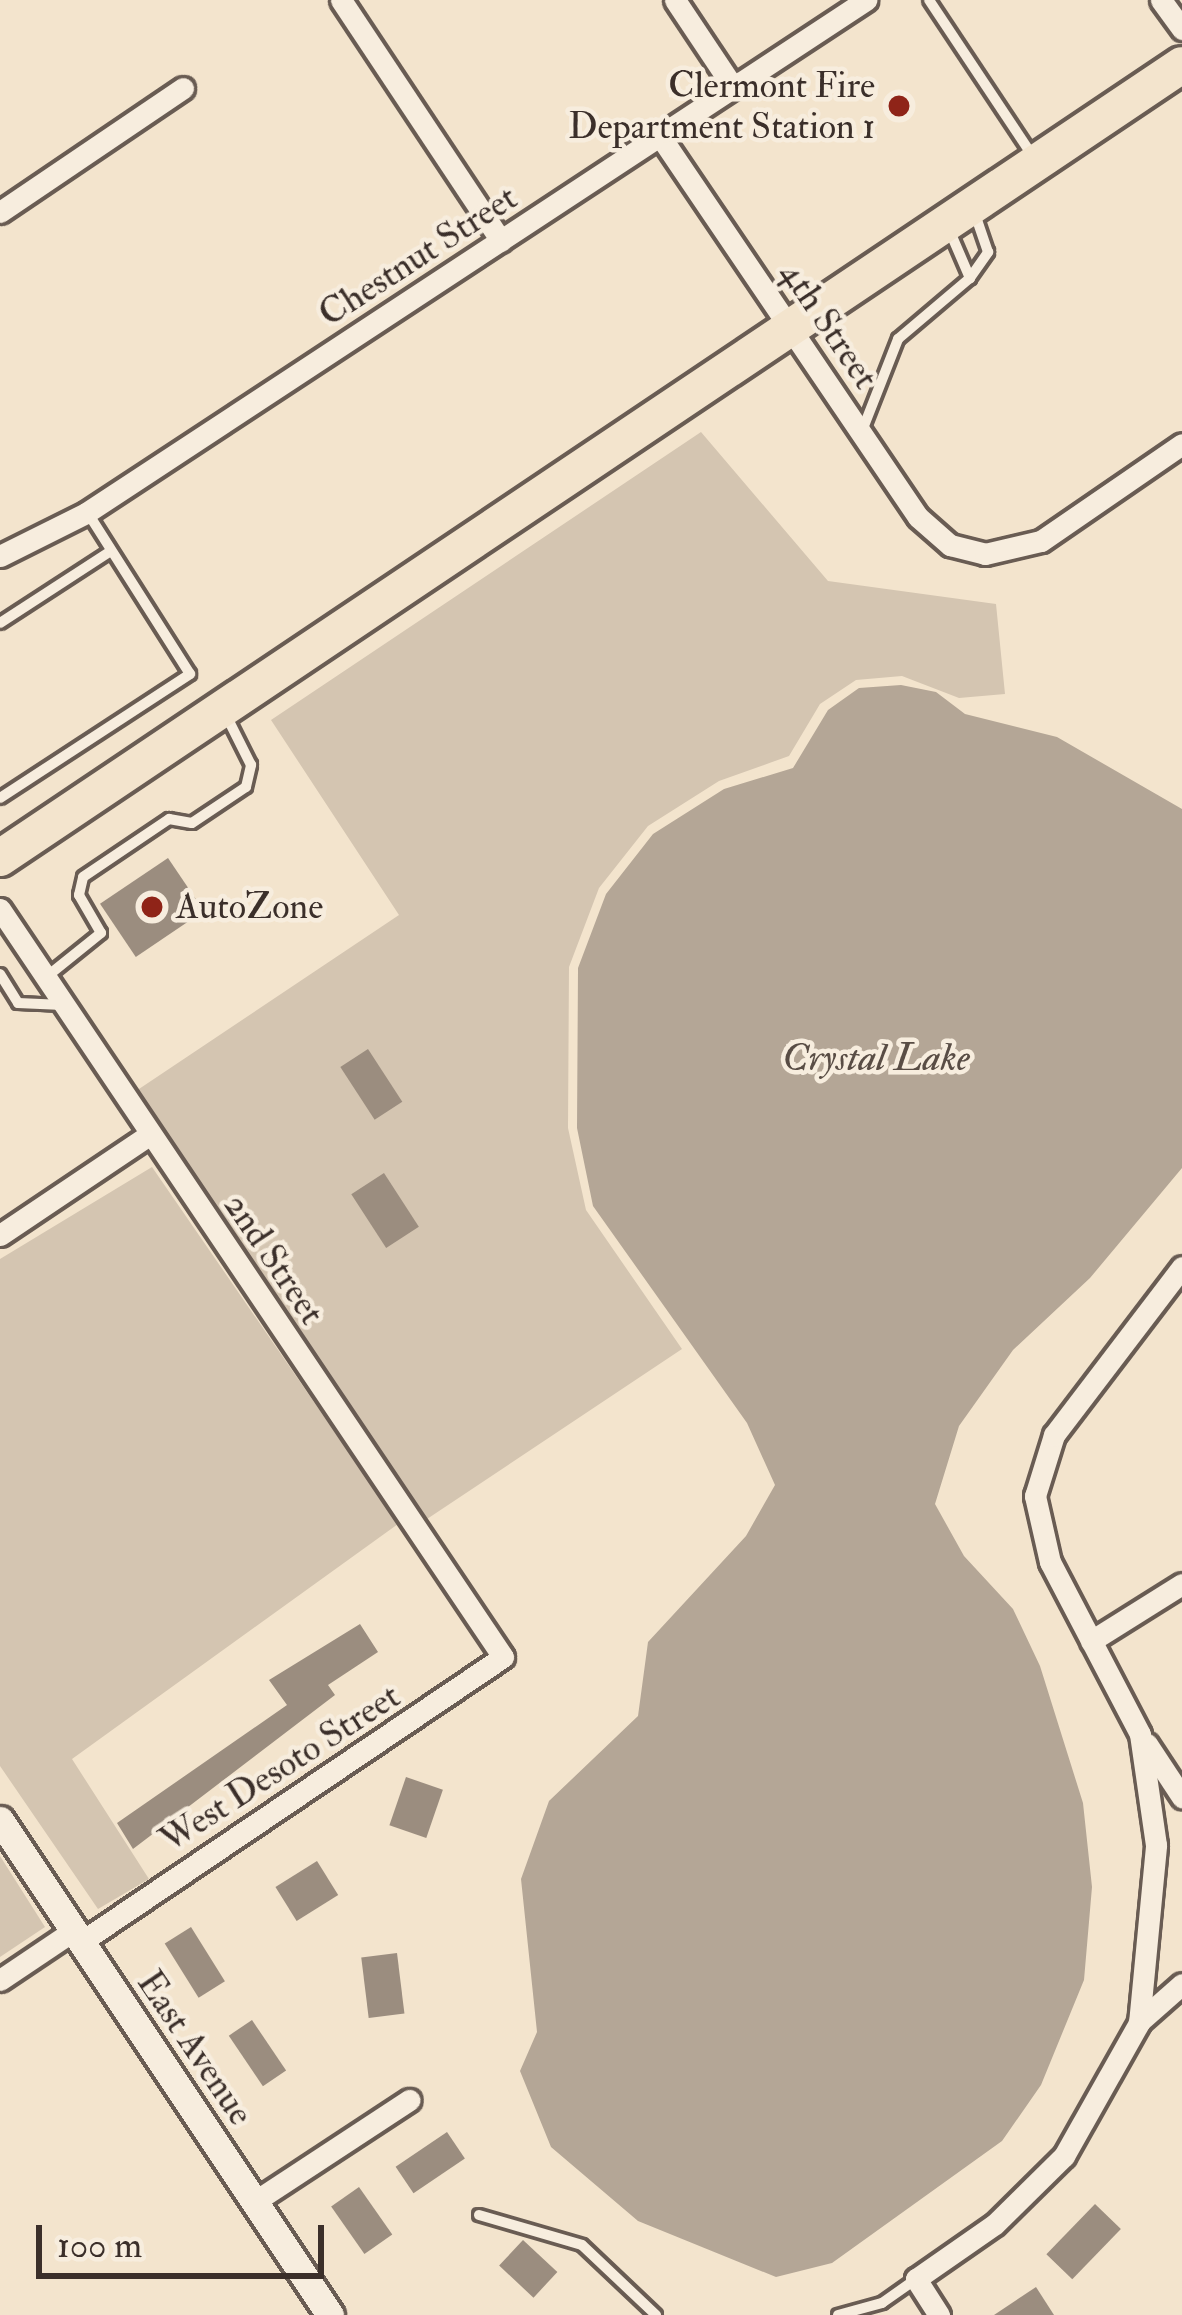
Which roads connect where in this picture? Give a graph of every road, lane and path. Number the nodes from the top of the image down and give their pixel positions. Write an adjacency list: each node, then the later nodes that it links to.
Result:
1 (341, 0): 14 (street)
2 (675, 0): 8 (street)
3 (866, 0): 8 (street, Chestnut Street)
4 (929, 0): 11 (lane)
5 (1161, 0): 6 (street)
6 (1182, 29)
7 (1182, 65): 11 (highway)
8 (733, 87): 10 (street, Chestnut Street)
9 (183, 88): 12 (street)
10 (660, 136): 14 (street, Chestnut Street); 16 (street, 4th Street)
11 (1037, 162): 13 (highway)
12 (0, 212)
13 (959, 215): 15 (lane); 15 (lane); 16 (highway)
14 (501, 241): 19 (street, Chestnut Street)
15 (970, 278): 17 (lane)
16 (791, 328): 17 (street, 4th Street); 23 (highway)
17 (862, 432): 18 (street, 4th Street)
18 (1182, 444)
19 (87, 512): 20 (lane); 21 (street, Chestnut Street)
20 (111, 550): 22 (lane); 24 (lane)
21 (0, 556)
22 (0, 622)
23 (222, 709): 25 (highway); 29 (lane)
24 (0, 798)
25 (0, 858)
26 (0, 909): 27 (street, 2nd Street)
27 (8, 936): 29 (street, 2nd Street)
28 (0, 974): 30 (lane)
29 (45, 978): 30 (street, 2nd Street)
30 (63, 1005): 31 (street, 2nd Street)
31 (149, 1136): 32 (street); 36 (street, 2nd Street)
32 (0, 1235)
33 (1182, 1267): 35 (street)
34 (1182, 1584): 35 (street)
35 (1090, 1641): 37 (street)
36 (494, 1645): 40 (street, West Desoto Street)
37 (1140, 1734): 38 (street); 43 (street)
38 (1182, 1797)
39 (0, 1820): 40 (street, East Avenue)
40 (77, 1936): 41 (street); 45 (street, East Avenue)
41 (0, 1980)
42 (1182, 1984): 43 (street)
43 (1139, 2023): 47 (street)
44 (409, 2100): 45 (street)
45 (254, 2202): 48 (street, East Avenue)
46 (478, 2215): 49 (lane)
47 (916, 2279): 50 (lane); 51 (street)
48 (330, 2315)
49 (656, 2315)
50 (838, 2315)
51 (940, 2315)

